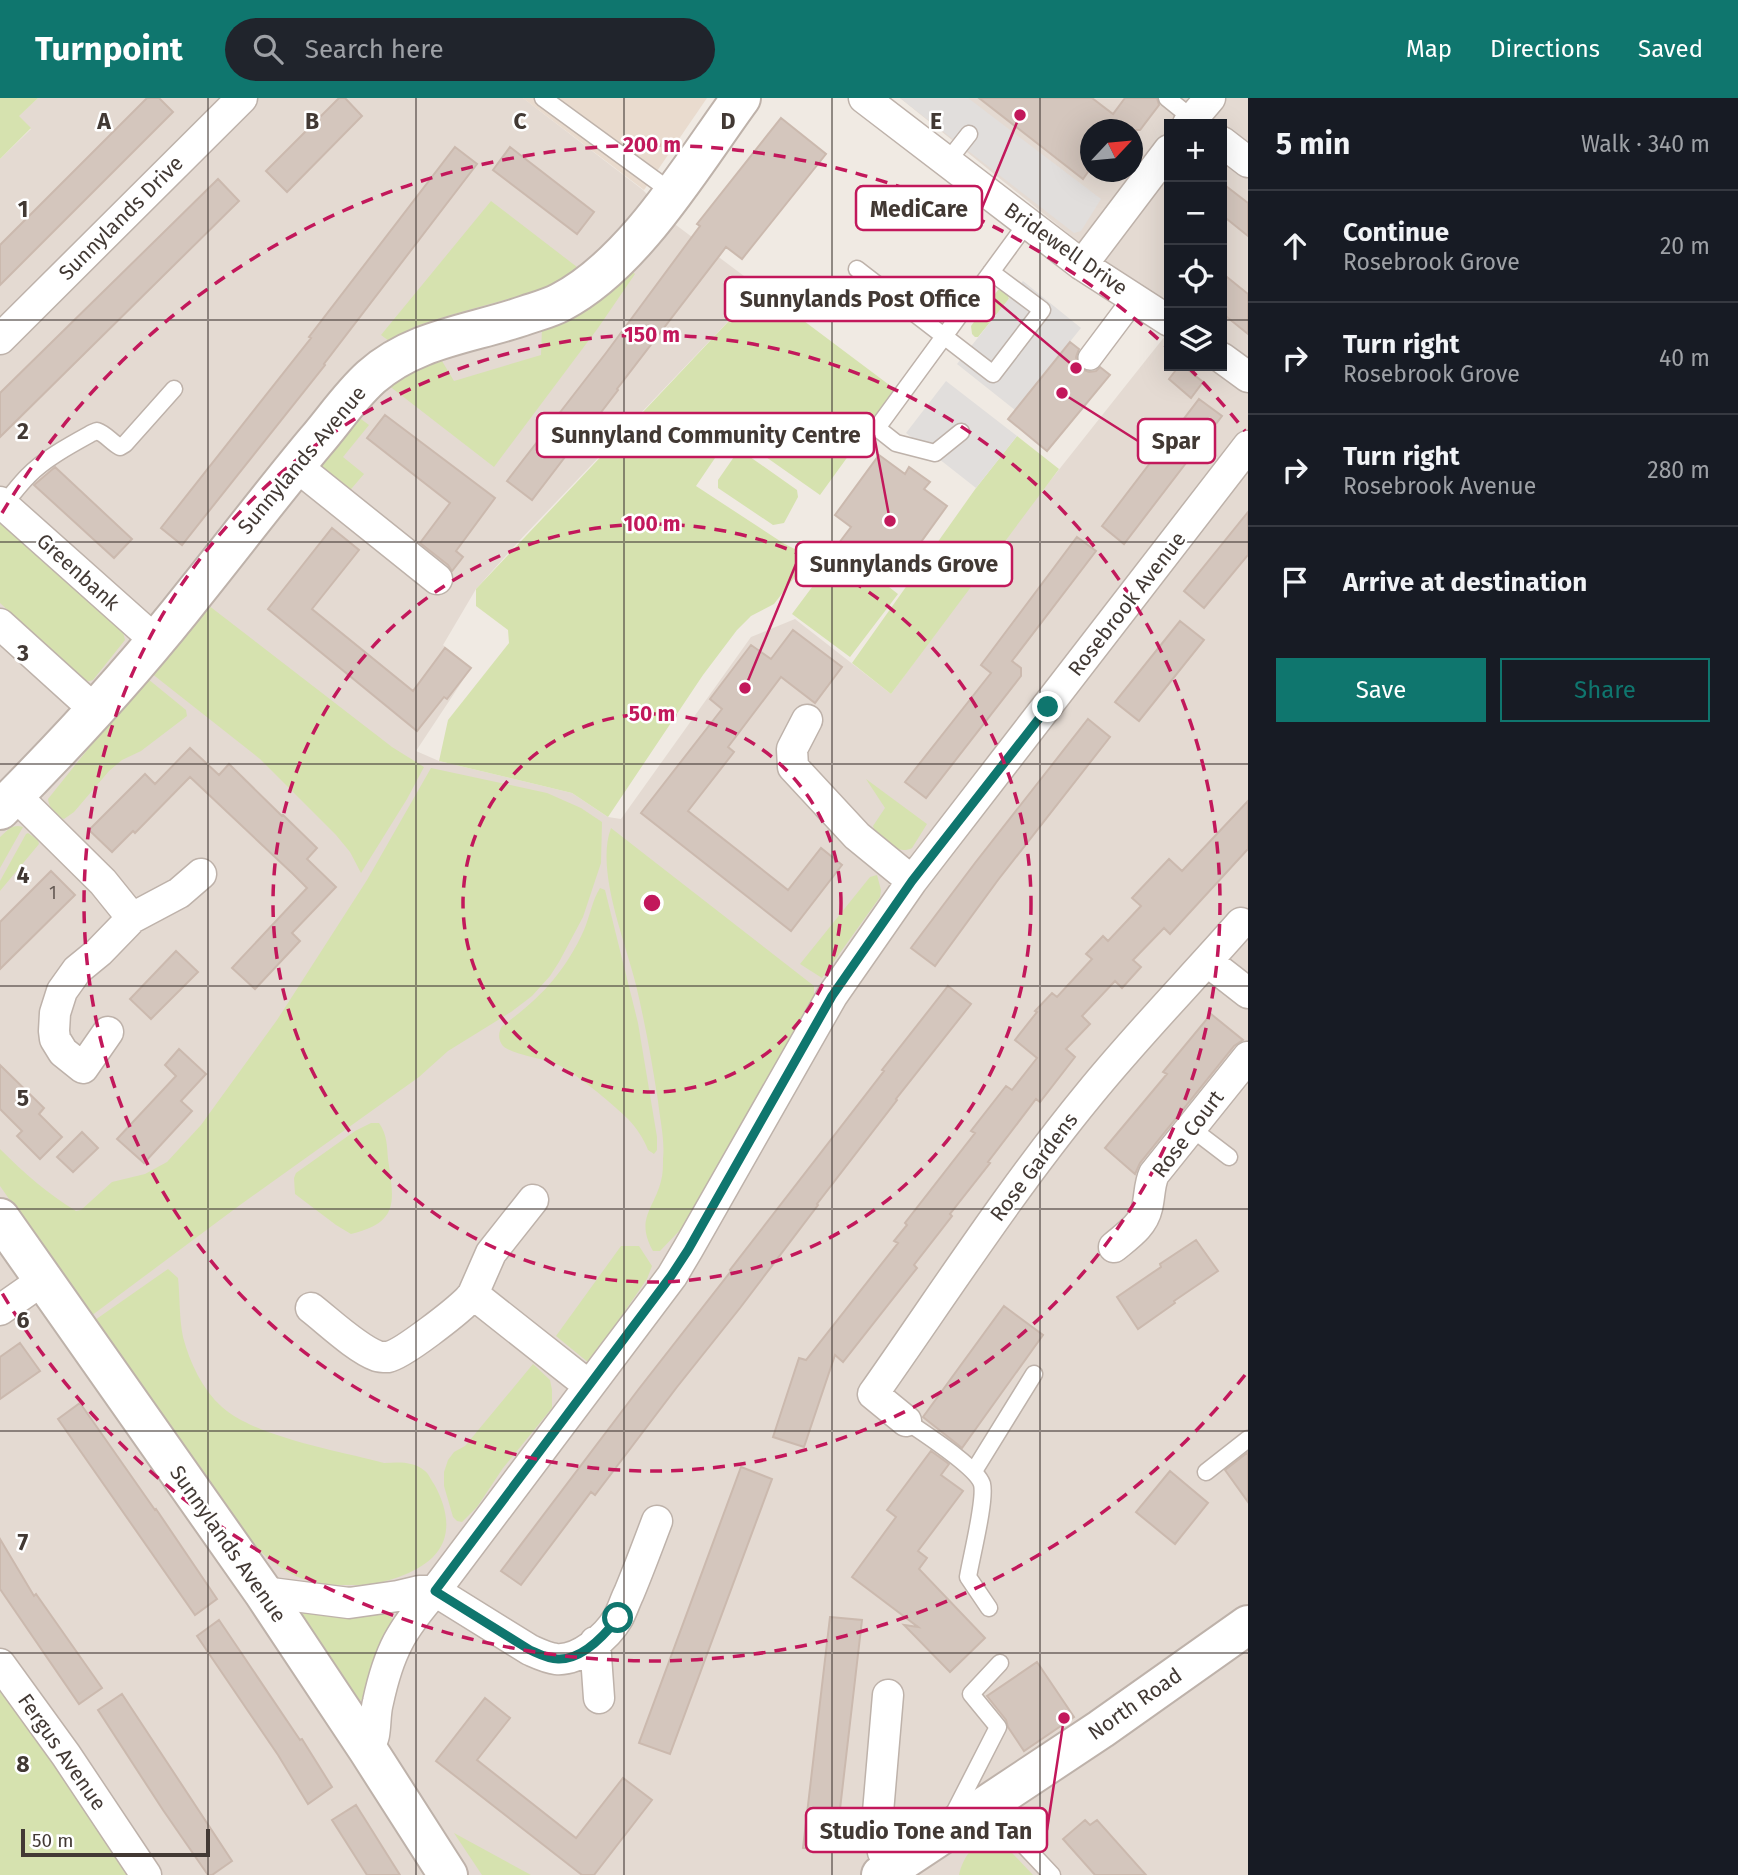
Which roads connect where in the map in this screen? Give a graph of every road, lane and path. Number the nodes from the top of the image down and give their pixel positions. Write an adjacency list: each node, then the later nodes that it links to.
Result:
1 (242, 98): 20 (street, Sunnylands Drive)
2 (542, 98): 12 (lane)
3 (741, 98): 12 (street, Sunnylands Avenue)
4 (864, 98): 10 (street, Bridewell Drive)
5 (1167, 98): 6 (lane)
6 (1198, 116)
7 (969, 134): 10 (lane)
8 (1227, 146): 11 (street)
9 (1164, 157): 14 (street)
10 (947, 162): 13 (street, Bridewell Drive)
11 (1248, 162)
12 (673, 193): 27 (street, Sunnylands Avenue)
13 (1027, 223): 14 (street, Bridewell Drive); 16 (lane)
14 (1082, 265): 17 (street, Bridewell Drive)
15 (857, 269): 19 (lane)
16 (991, 272): 19 (lane); 19 (lane)
17 (1135, 298): 18 (street, Bridewell Drive); 21 (street)
18 (1164, 318)
19 (943, 336): 25 (lane)
20 (0, 339)
21 (1090, 358)
22 (1227, 362): 23 (street)
23 (1248, 377)
24 (174, 389): 28 (lane)
25 (961, 432)
26 (1248, 446): 36 (street, Rosebrook Avenue)
27 (296, 466): 29 (street); 31 (street, Sunnylands Avenue)
28 (1, 503): 31 (street, Greenbank)
29 (437, 579)
30 (0, 624): 32 (street)
31 (156, 642): 32 (street, Sunnylands Avenue)
32 (96, 711): 34 (street, Sunnylands Avenue)
33 (807, 720): 36 (street)
34 (8, 803): 37 (street)
35 (201, 874): 37 (street)
36 (912, 881): 53 (street, Rosebrook Avenue)
37 (132, 918): 41 (street)
38 (1241, 923): 39 (street, Rose Gardens)
39 (1207, 961): 40 (street); 54 (street, Rose Gardens)
40 (1248, 993)
41 (108, 1032)
42 (1248, 1057): 43 (street, Rose Court)
43 (1191, 1128): 44 (lane); 47 (street, Rose Court)
44 (1229, 1157)
45 (533, 1200): 49 (street)
46 (6, 1239): 48 (street, Sunnylands Avenue)
47 (1114, 1247)
48 (43, 1280): 51 (street); 60 (street, Sunnylands Avenue)
49 (473, 1294): 50 (street); 53 (street)
50 (311, 1308)
51 (0, 1310)
52 (1034, 1374): 56 (lane)
53 (588, 1385): 59 (street, Rosebrook Avenue)
54 (906, 1420): 56 (lane)
55 (1248, 1439): 57 (lane)
56 (974, 1471): 61 (lane)
57 (1206, 1472)
58 (657, 1521): 63 (street)
59 (435, 1591): 60 (street); 63 (street); 68 (street, Rosebrook Avenue)
60 (263, 1592): 68 (street, Sunnylands Avenue)
61 (989, 1608)
62 (1247, 1628): 69 (street, North Road)
63 (595, 1642): 67 (street)
64 (1000, 1663): 70 (lane)
65 (0, 1664): 72 (street, Fergus Avenue)
66 (888, 1695): 71 (street)
67 (599, 1698)
68 (368, 1750): 73 (street, Sunnylands Avenue)
69 (986, 1805): 70 (street, North Road); 74 (lane)
70 (944, 1833): 71 (street, North Road)
71 (895, 1871)
72 (146, 1875)
73 (448, 1875)
74 (1052, 1875)

